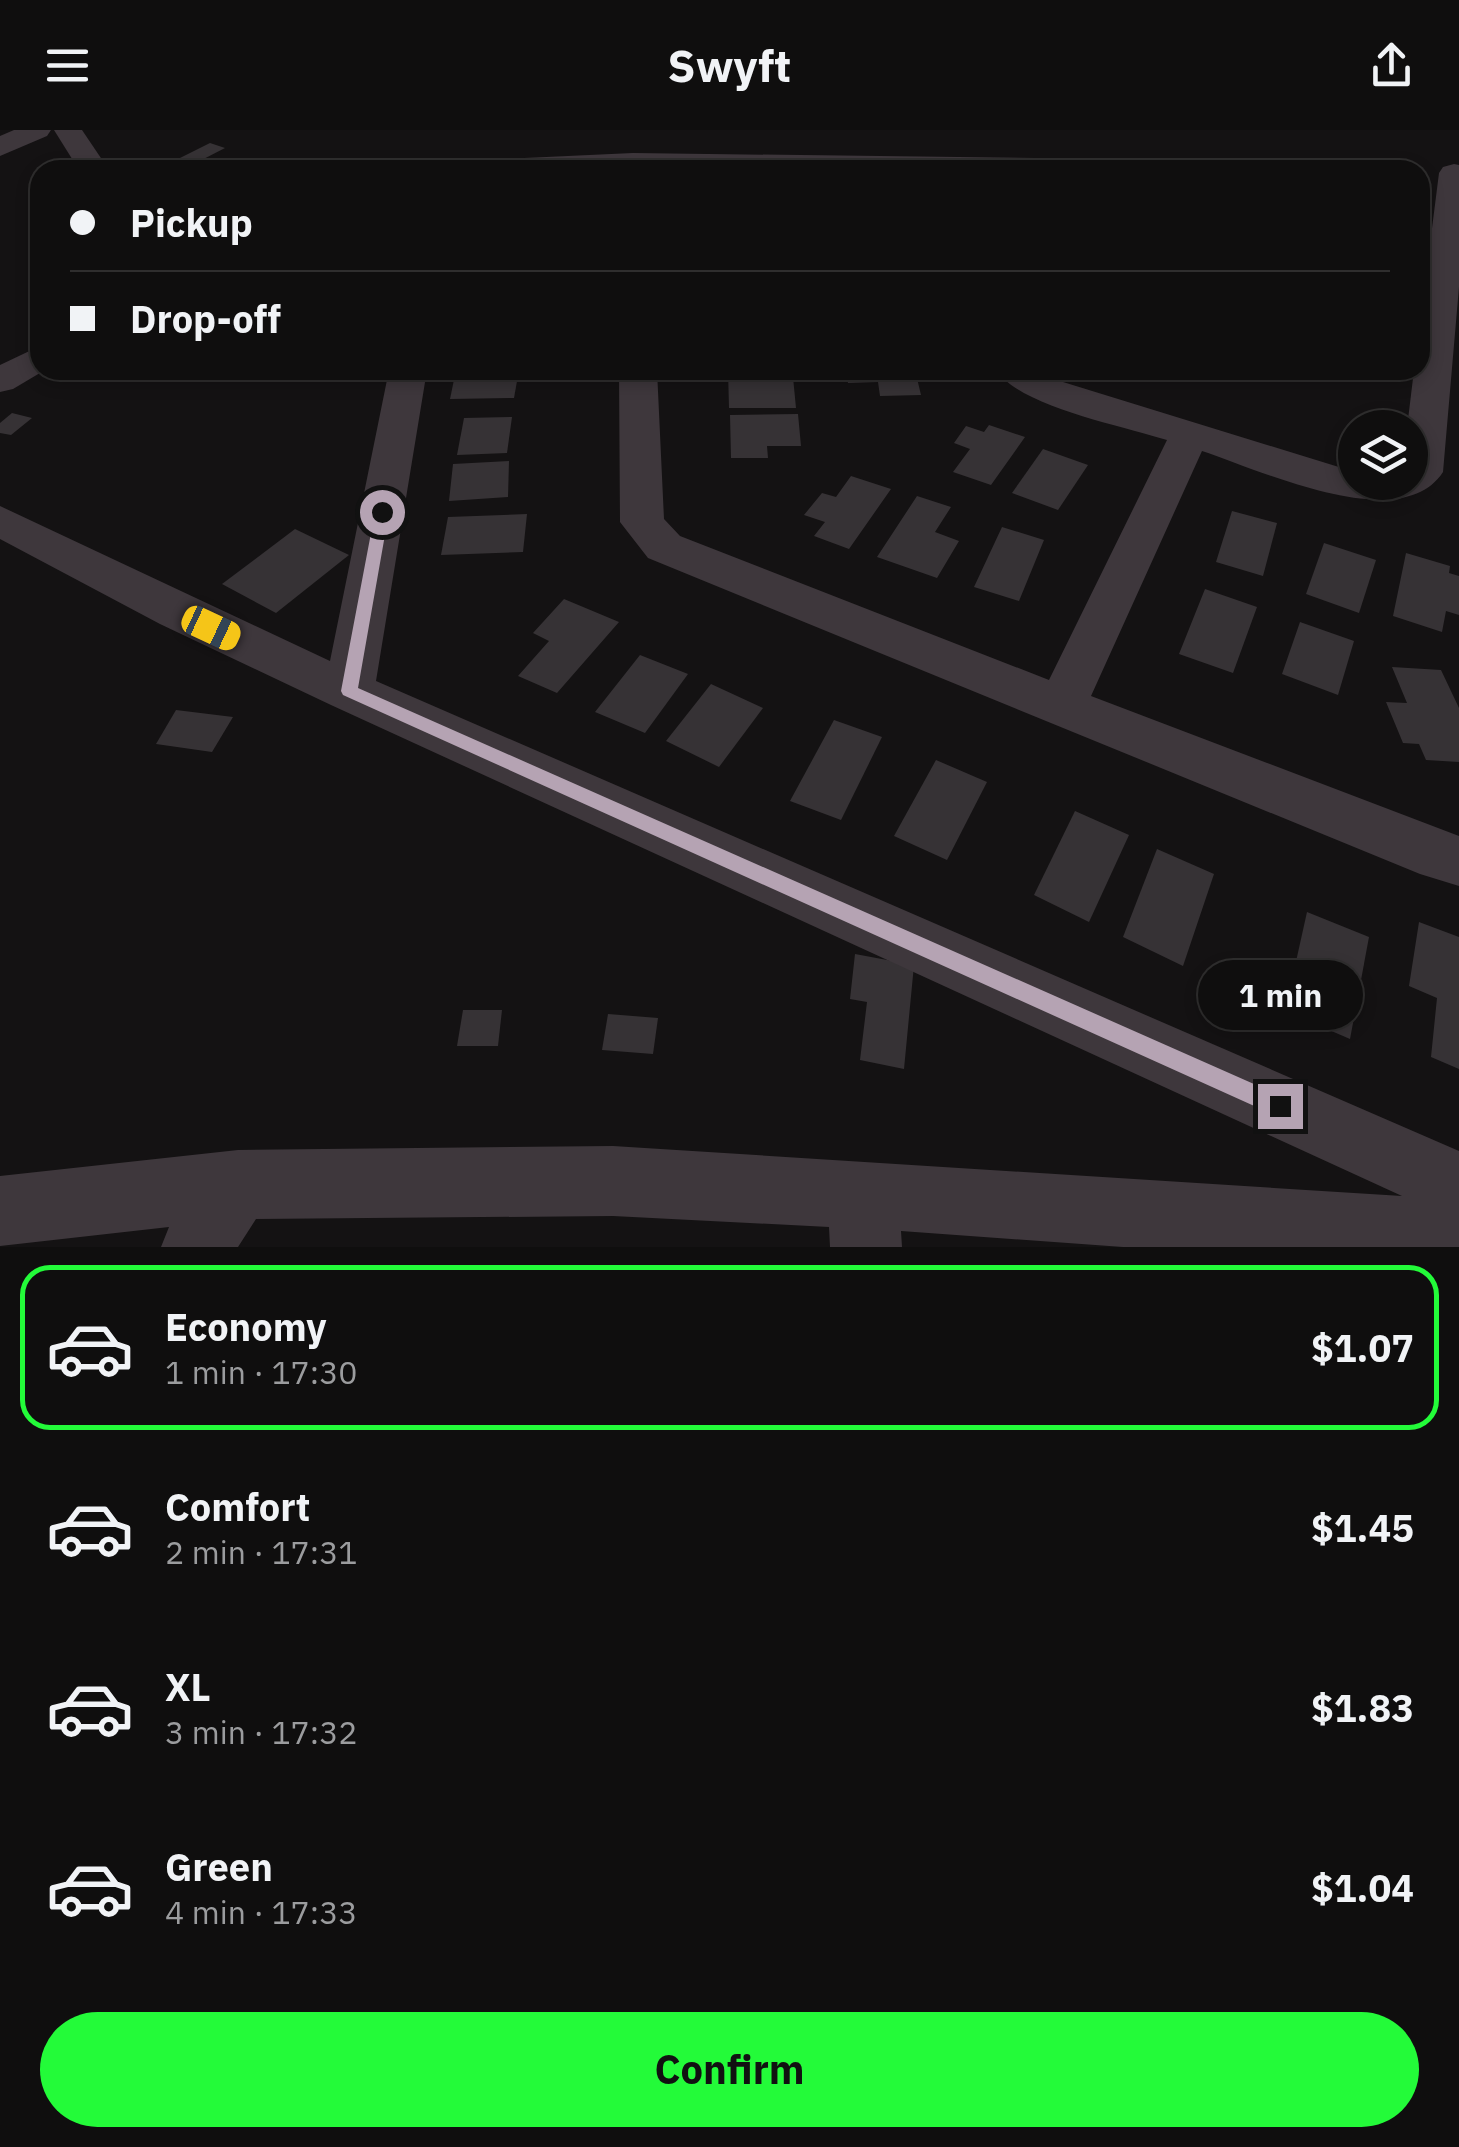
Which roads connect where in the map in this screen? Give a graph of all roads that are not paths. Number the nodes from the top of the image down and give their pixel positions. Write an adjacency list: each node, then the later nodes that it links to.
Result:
1 (37, 130): 3 (street)
2 (68, 130): 4 (street)
3 (0, 147)
4 (88, 160)
5 (1444, 173): 7 (street)
6 (30, 363): 8 (street)
7 (1430, 363)
8 (0, 380)
9 (406, 380): 15 (street)
10 (638, 380): 16 (street)
11 (1032, 380): 13 (street)
12 (1429, 380): 13 (street)
13 (1189, 436): 16 (street)
14 (0, 521): 15 (street)
15 (349, 691): 19 (street)
16 (1062, 706): 17 (street)
17 (1459, 861)
18 (238, 1185): 20 (street); 21 (street); 23 (street)
19 (1459, 1186)
20 (0, 1211)
21 (865, 1220): 22 (street)
22 (1459, 1234)
23 (197, 1247)

